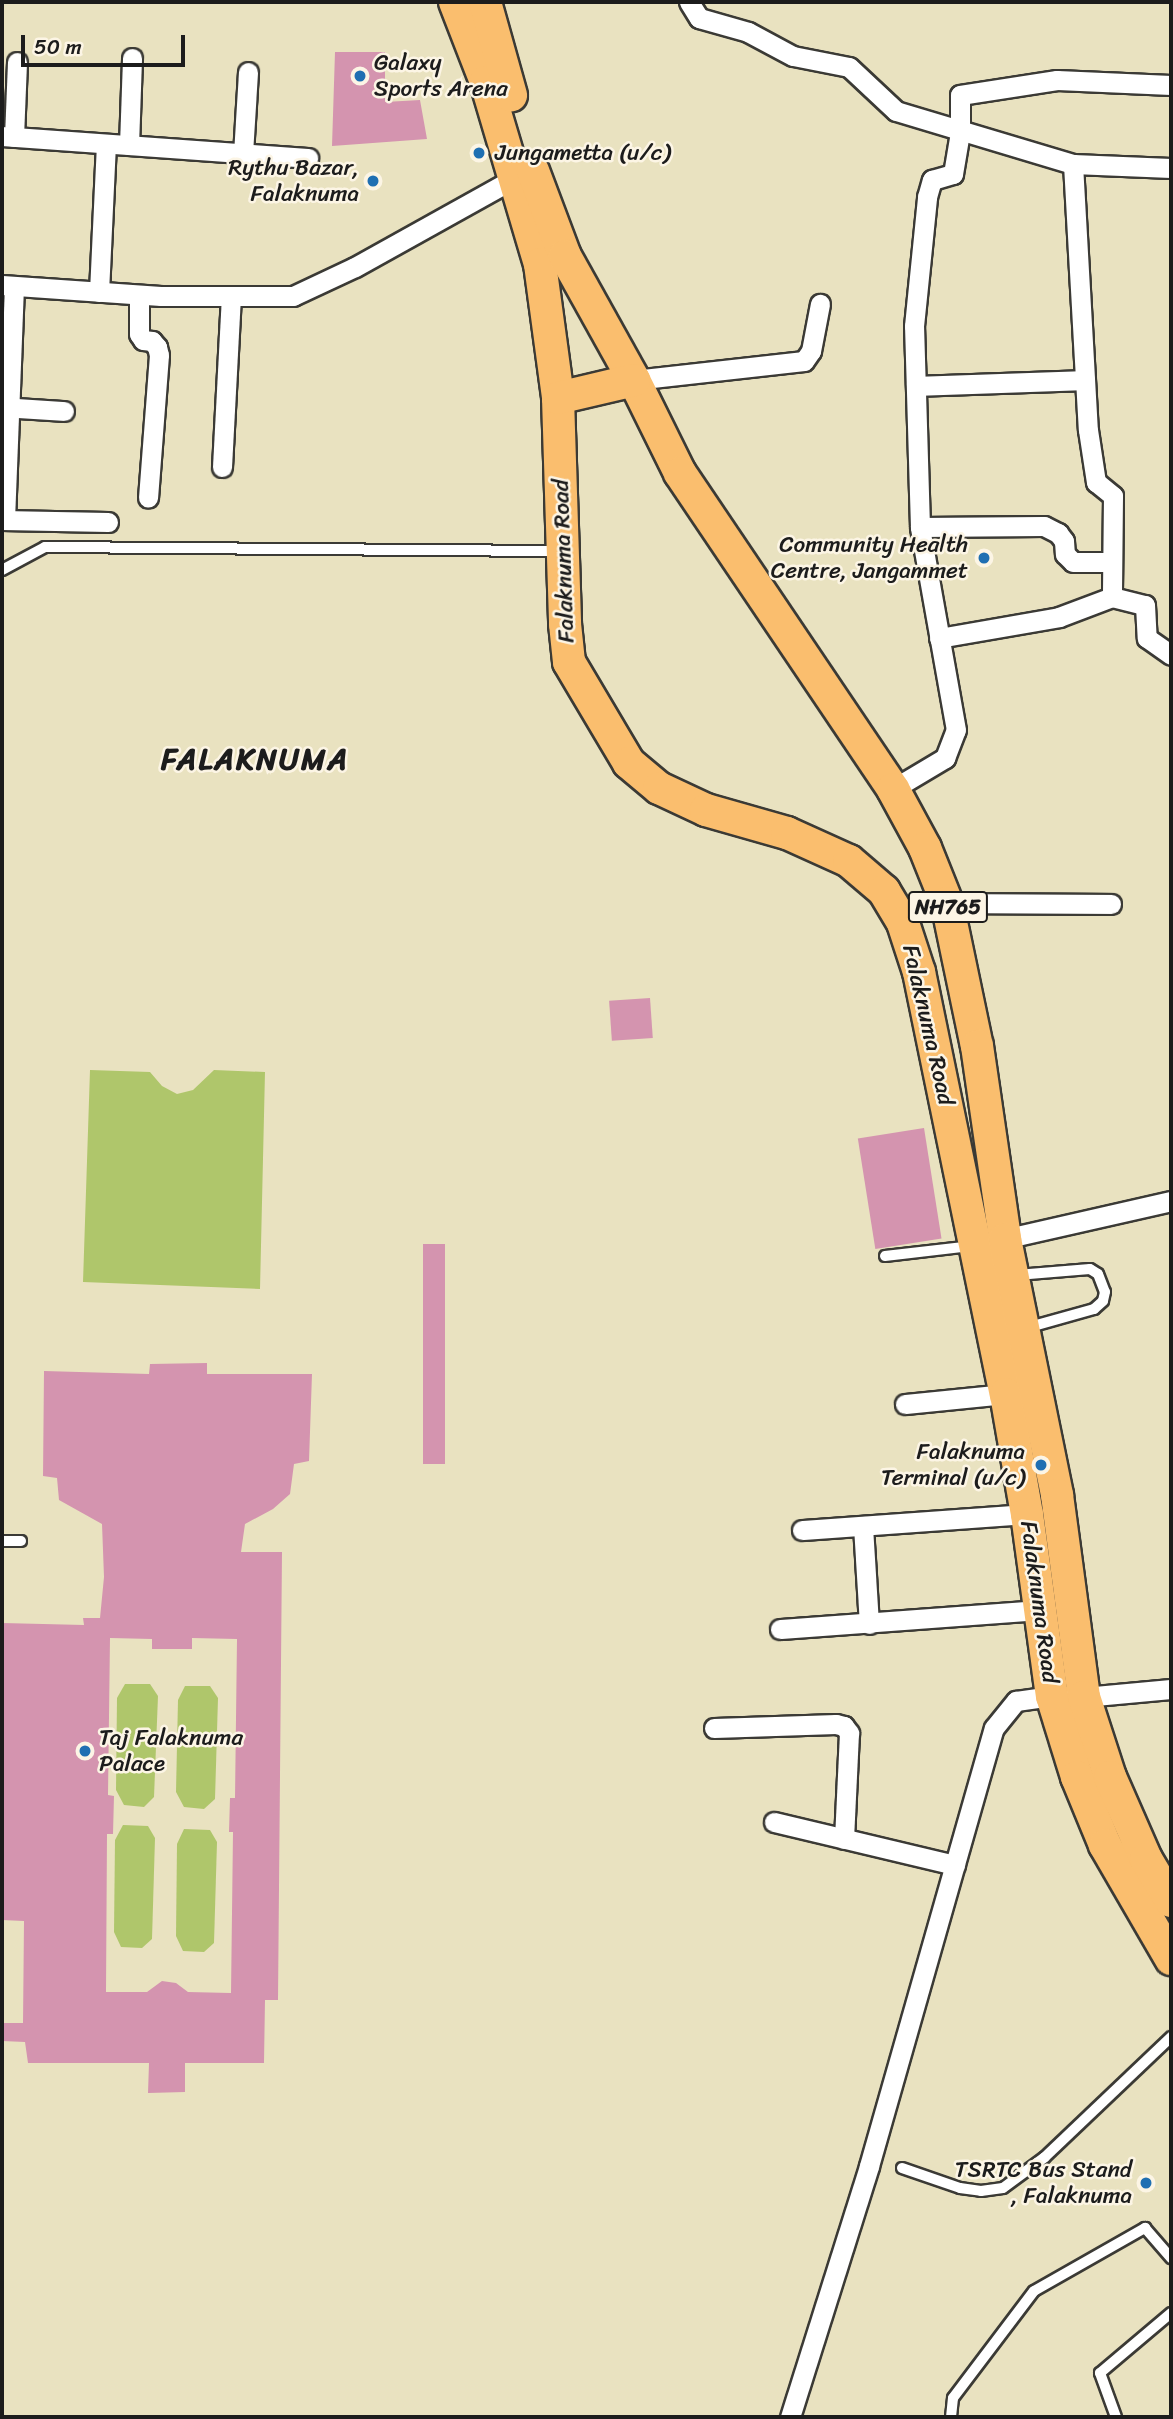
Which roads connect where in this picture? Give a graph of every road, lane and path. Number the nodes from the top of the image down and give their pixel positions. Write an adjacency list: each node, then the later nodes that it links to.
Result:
1 (455, 2): 16 (highway, Falaknuma Road / NH765)
2 (485, 2): 22 (highway, Falaknuma Road / NH765)
3 (689, 2): 8 (street)
4 (132, 58): 11 (street)
5 (17, 62): 9 (street)
6 (248, 72): 12 (street)
7 (1171, 85): 8 (street)
8 (960, 132): 14 (street); 24 (street)
9 (8, 136): 10 (street)
10 (106, 144): 11 (street); 18 (street)
11 (129, 145): 12 (street)
12 (243, 154): 13 (street)
13 (307, 158)
14 (1073, 164): 15 (street); 23 (street)
15 (1171, 168)
16 (515, 178): 20 (street); 25 (highway, Falaknuma Road / NH765)
17 (8, 286): 18 (street); 26 (street)
18 (99, 292): 19 (street)
19 (139, 295): 20 (street); 29 (street)
20 (231, 298): 28 (street)
21 (820, 304): 22 (street)
22 (634, 380): 25 (highway); 39 (highway, Falaknuma Road / NH765)
23 (1085, 380): 24 (street); 34 (street)
24 (916, 386): 32 (street)
25 (558, 398): 33 (highway, Falaknuma Road / NH765)
26 (6, 407): 27 (street); 30 (street)
27 (64, 411)
28 (222, 467)
29 (148, 498)
30 (4, 520): 31 (street)
31 (108, 522)
32 (919, 527): 34 (street); 37 (street)
33 (564, 551): 35 (lane); 43 (highway, Falaknuma Road / NH765)
34 (1110, 562): 36 (street)
35 (2, 570)
36 (1112, 597): 37 (street); 38 (street)
37 (939, 638): 39 (street)
38 (1171, 654)
39 (893, 789): 40 (highway, Falaknuma Road / NH765)
40 (947, 903): 41 (street); 43 (highway, Falaknuma Road / NH765)
41 (1111, 904)
42 (1171, 1201): 43 (street)
43 (990, 1242): 44 (lane); 45 (highway, Falaknuma Road / NH765); 47 (highway, Falaknuma Road / NH765)
44 (885, 1256)
45 (1013, 1276): 46 (highway, Falaknuma Road / NH765); 46 (lane)
46 (1024, 1328): 59 (highway, Falaknuma Road / NH765)
47 (1006, 1394): 48 (street); 49 (highway, Falaknuma Road / NH765)
48 (905, 1404)
49 (1027, 1514): 50 (street); 54 (highway, Falaknuma Road / NH765)
50 (863, 1526): 51 (street); 55 (street)
51 (802, 1530)
52 (2, 1541): 53 (lane)
53 (21, 1541)
54 (1041, 1610): 55 (street); 58 (highway, Falaknuma Road / NH765)
55 (869, 1624): 56 (street)
56 (780, 1629)
57 (1171, 1689): 59 (street)
58 (1052, 1696): 59 (street); 63 (street); 65 (highway, Falaknuma Road / NH765)
59 (1084, 1697): 64 (highway, Falaknuma Road / NH765)
60 (714, 1728): 62 (street)
61 (775, 1822): 62 (street)
62 (844, 1839): 63 (street)
63 (955, 1866): 71 (street)
64 (1171, 1901)
65 (1161, 1920): 66 (highway, Falaknuma Road / NH765)
66 (1171, 1959)
67 (1171, 2037): 68 (lane)
68 (902, 2168)
69 (1171, 2258): 72 (lane)
70 (1171, 2313): 73 (lane)
71 (790, 2417)
72 (951, 2417)
73 (1116, 2417)

